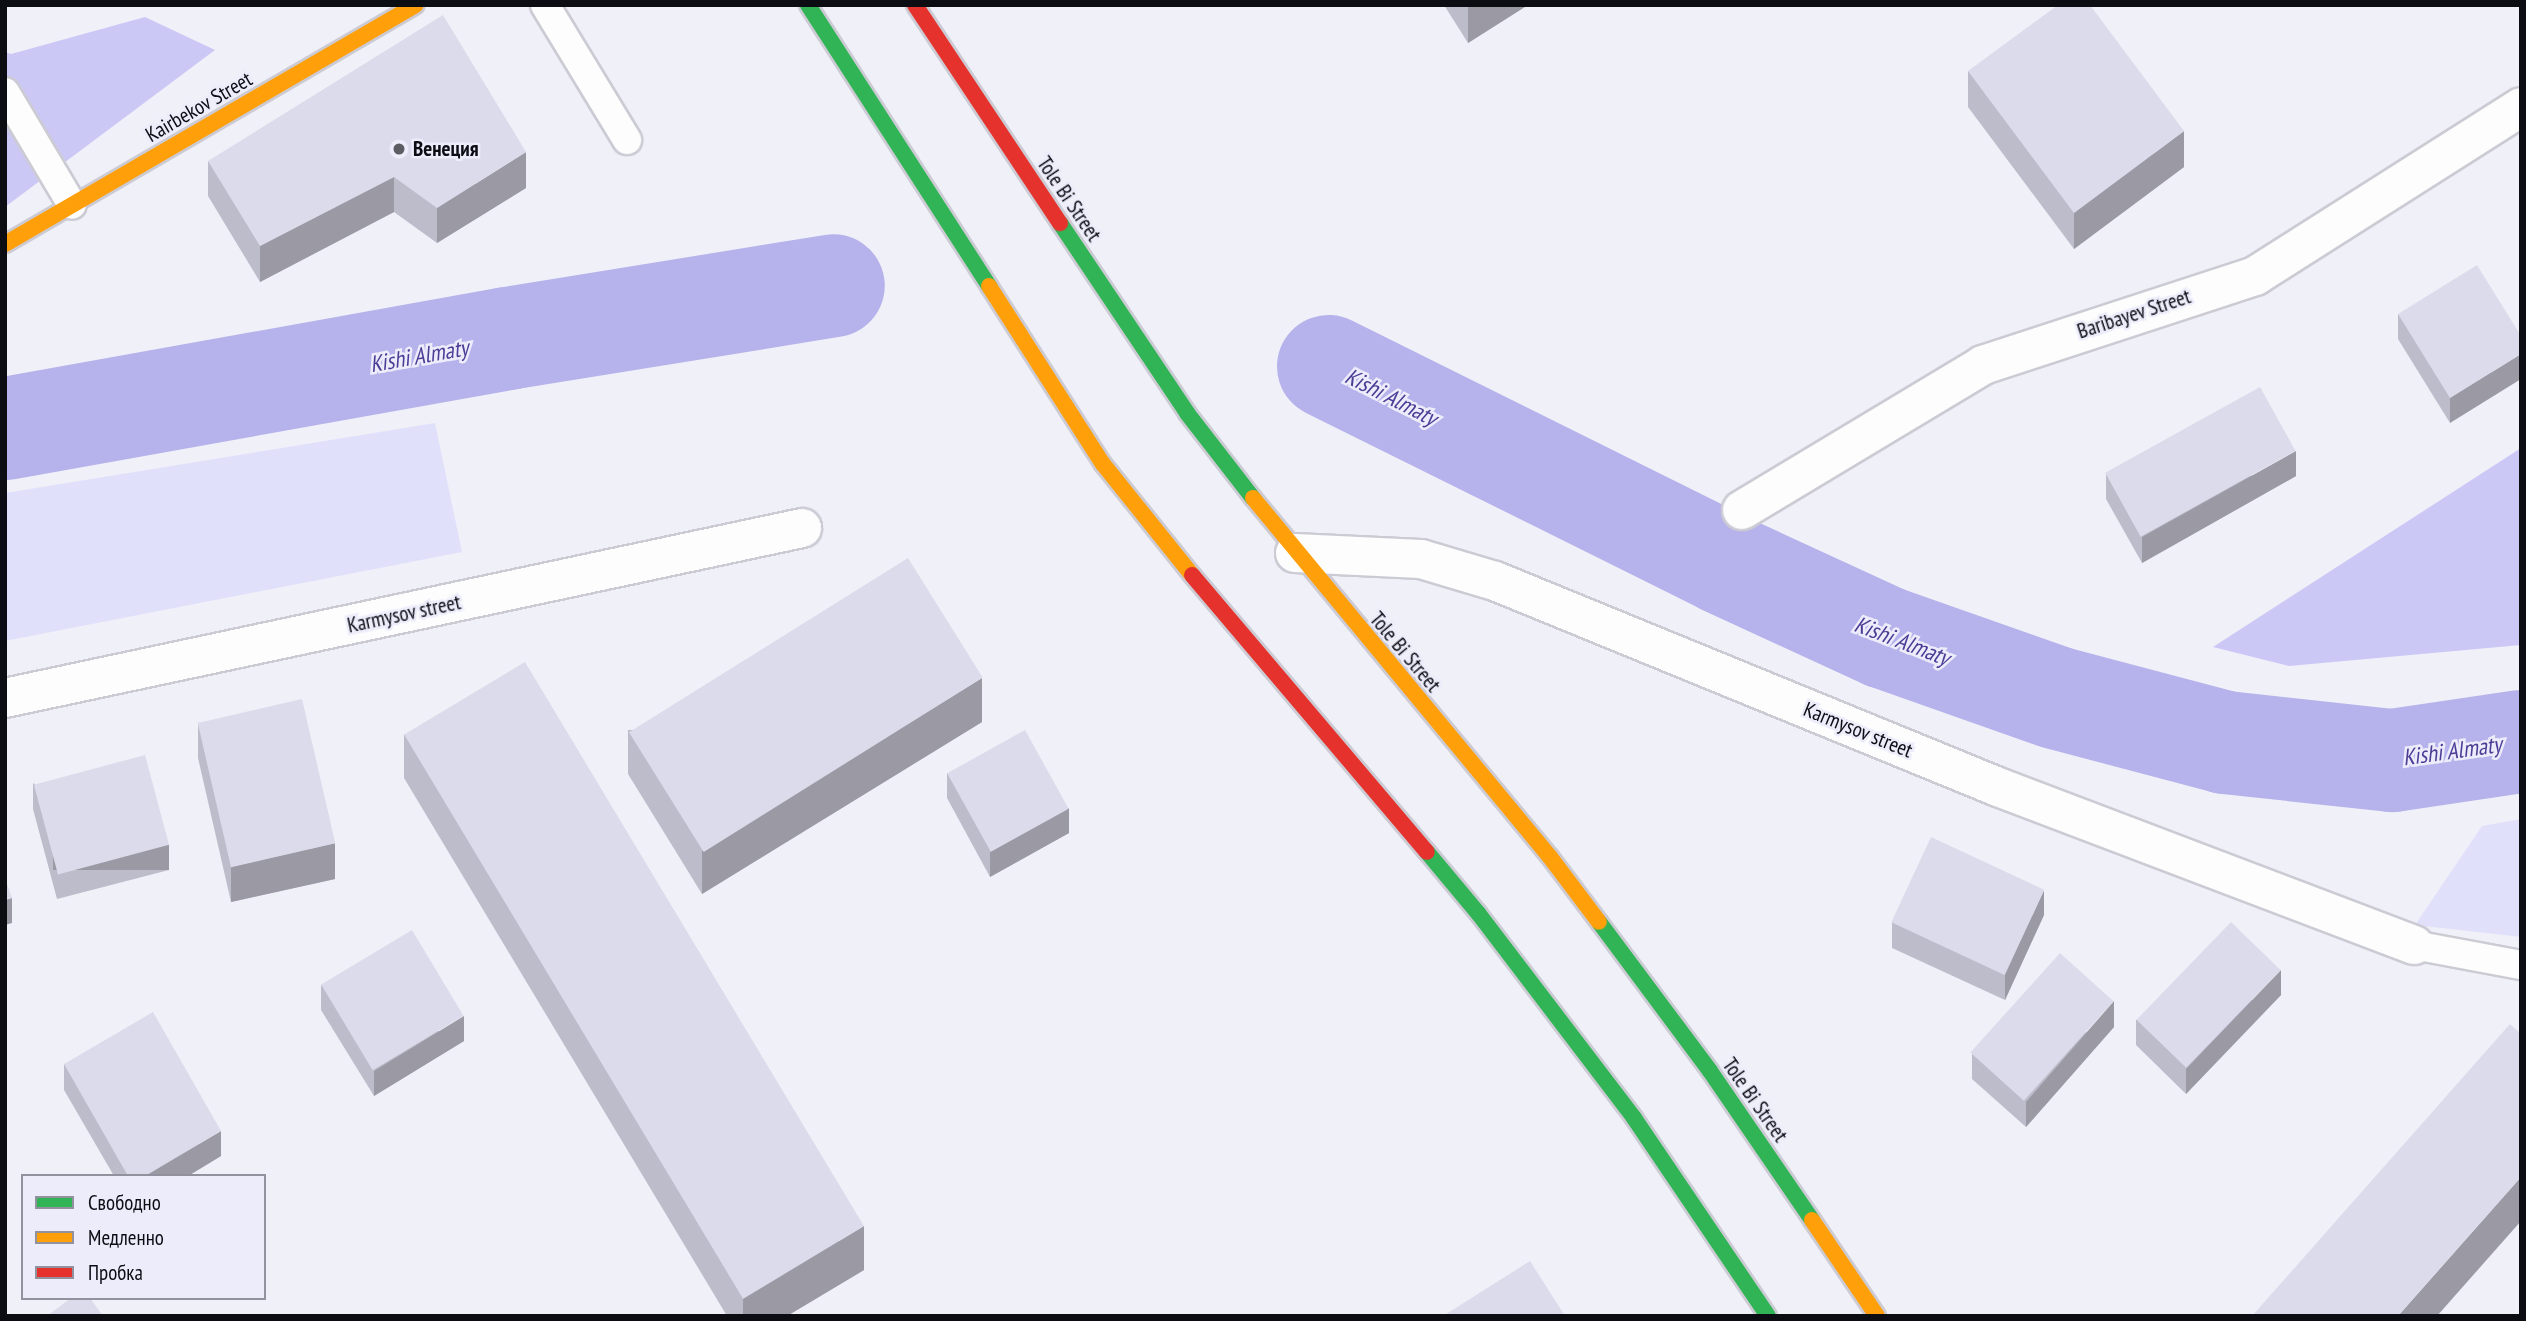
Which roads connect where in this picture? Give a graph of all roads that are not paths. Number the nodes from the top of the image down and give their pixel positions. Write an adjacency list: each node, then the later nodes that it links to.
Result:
1 (415, 5): 8 (main road, Kairbekov Street)
2 (545, 5): 7 (lane)
3 (808, 5): 16 (main road)
4 (915, 5): 12 (main road, Tole Bi Street)
5 (5, 92): 8 (lane)
6 (2521, 107): 10 (street, Baribayev Street)
7 (627, 140)
8 (72, 205): 9 (main road, Kairbekov Street)
9 (5, 244)
10 (1742, 510)
11 (802, 528): 13 (street, Karmysov street)
12 (1295, 553): 14 (street, Karmysov street); 17 (main road, Tole Bi Street)
13 (5, 698)
14 (2414, 945): 15 (lane)
15 (2521, 965)
16 (1768, 1316)
17 (1877, 1316)

